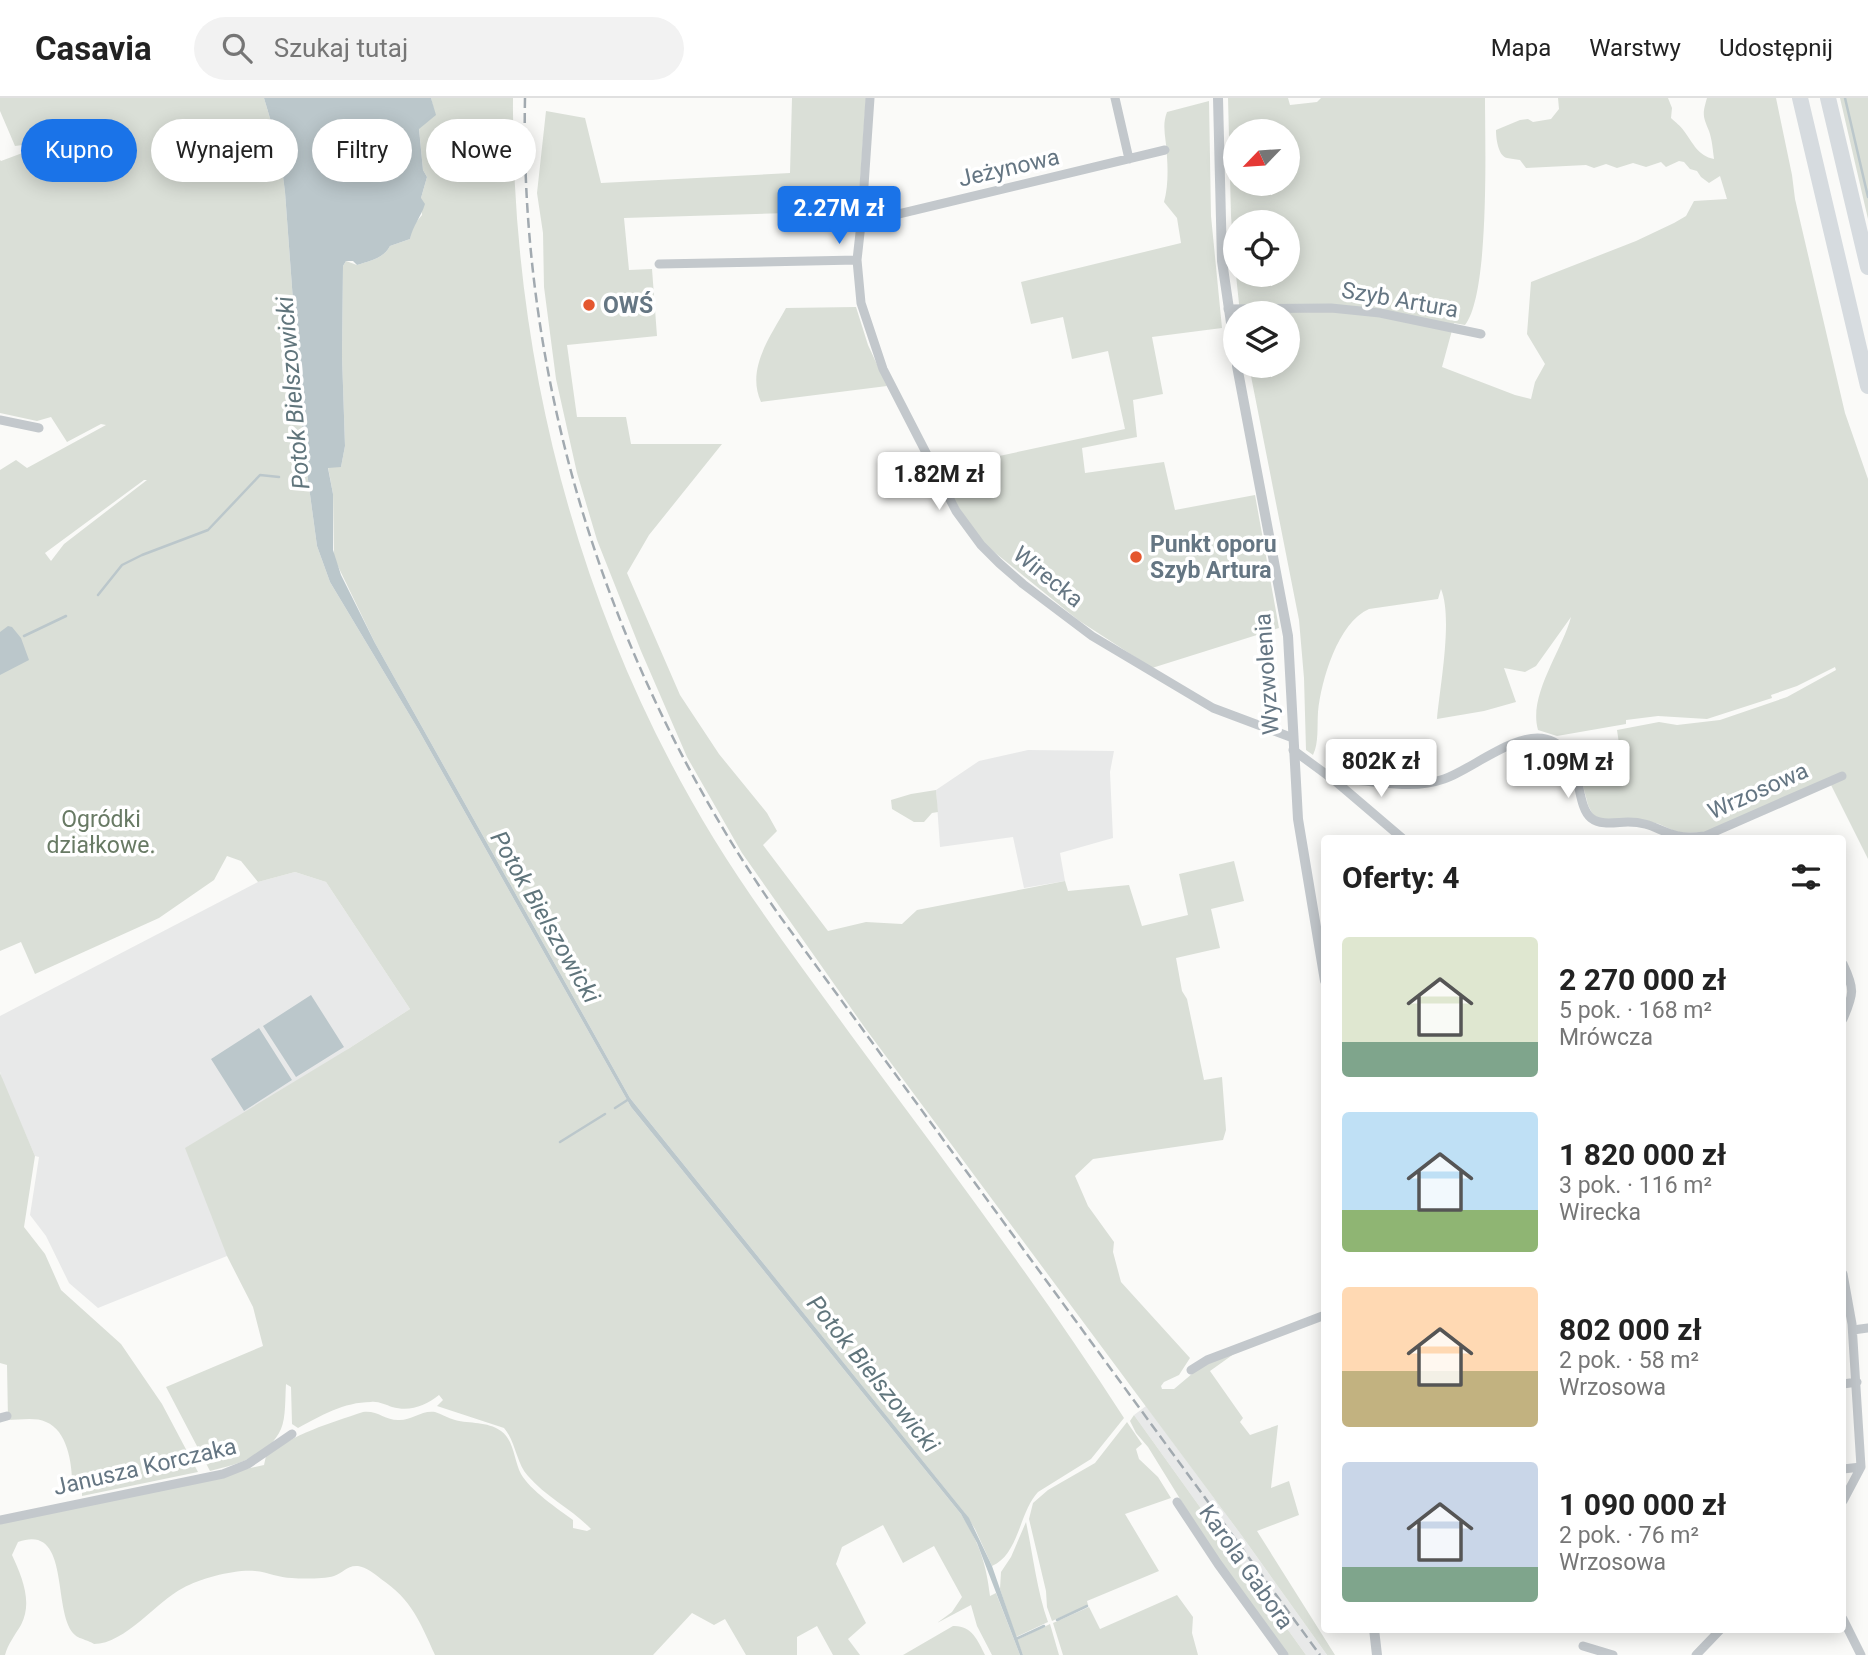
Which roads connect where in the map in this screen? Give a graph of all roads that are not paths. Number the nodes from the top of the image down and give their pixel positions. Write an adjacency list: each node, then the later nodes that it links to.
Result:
1 (870, 98): 8 (street, Wirecka)
2 (1115, 98): 7 (street)
3 (1218, 98): 12 (street)
4 (1800, 98): 16 (highway)
5 (1828, 98): 11 (highway)
6 (1165, 150): 7 (street, Jeżynowa)
7 (1129, 159): 8 (street, Jeżynowa)
8 (861, 223): 9 (street, Wirecka)
9 (857, 260): 10 (street); 19 (street, Wirecka)
10 (659, 264)
11 (1868, 267)
12 (1227, 301)
13 (1300, 308): 14 (street, Szyb Artura)
14 (1481, 334)
15 (1239, 378): 19 (street, Wyzwolenia)
16 (1868, 386)
17 (0, 420): 18 (street)
18 (39, 428)
19 (1293, 744): 21 (street, Wirecka); 25 (street, Wyzwolenia)
20 (1842, 776): 24 (street, Wrzosowa)
21 (1334, 780): 22 (street, Wirecka); 23 (street, Wrzosowa)
22 (1398, 835)
23 (1678, 835)
24 (1707, 835)
25 (1321, 958)
26 (1846, 971): 27 (street)
27 (1846, 1012)
28 (1846, 1291): 31 (street)
29 (1321, 1317): 32 (street)
30 (1868, 1328): 31 (street)
31 (1853, 1330): 33 (street)
32 (1191, 1370)
33 (1857, 1382): 34 (street); 36 (street)
34 (1846, 1384)
35 (292, 1434): 40 (street, Janusza Korczaka)
36 (1861, 1467): 37 (street); 38 (street)
37 (1846, 1469)
38 (1846, 1495)
39 (1177, 1502): 45 (street, Karola Gabora)
40 (0, 1520)
41 (1846, 1625): 49 (street)
42 (1374, 1633): 46 (street)
43 (1717, 1633): 48 (street)
44 (1583, 1646): 47 (street)
45 (1284, 1655)
46 (1377, 1655)
47 (1613, 1655)
48 (1696, 1655)
49 (1861, 1655)

